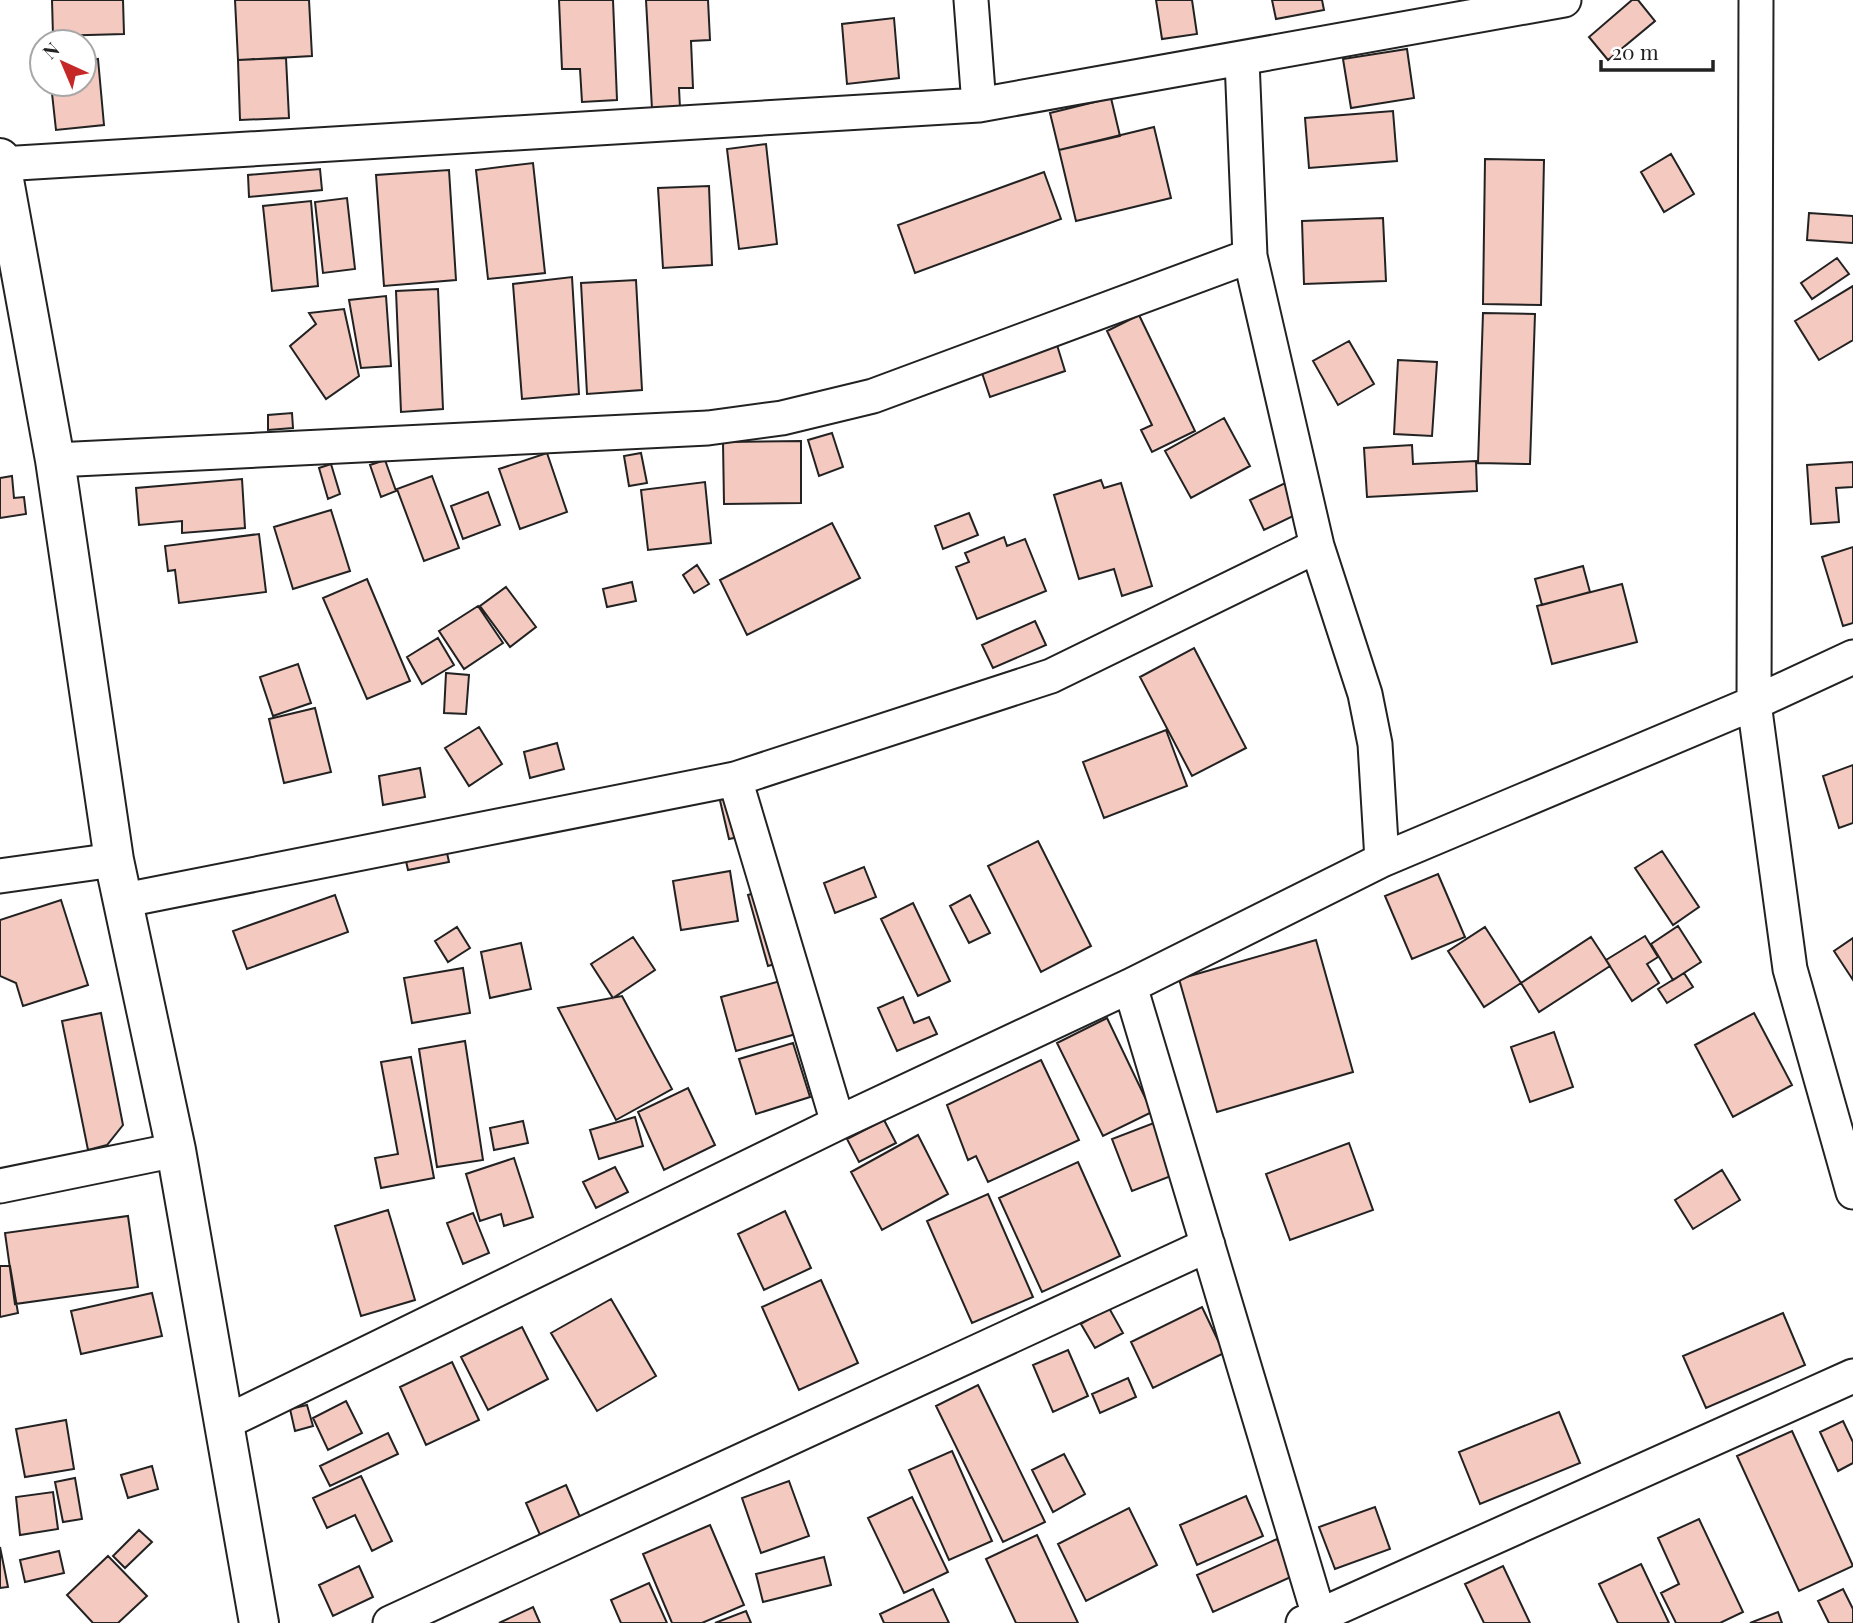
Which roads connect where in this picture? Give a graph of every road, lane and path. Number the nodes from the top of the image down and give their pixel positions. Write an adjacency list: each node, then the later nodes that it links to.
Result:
1 (971, 0): 5 (street)
2 (1564, 0): 4 (street)
3 (1756, 0): 12 (street)
4 (1242, 60): 5 (street); 8 (street)
5 (979, 105): 7 (street)
6 (0, 158): 7 (street)
7 (1, 164): 9 (street)
8 (1250, 256): 9 (street); 10 (street)
9 (55, 460): 14 (street)
10 (1317, 546): 13 (street); 15 (street)
11 (1853, 657): 12 (street)
12 (1754, 703): 15 (street); 22 (street)
13 (735, 779): 17 (street); 19 (street)
14 (114, 860): 16 (street); 17 (street)
15 (1382, 860): 18 (street)
16 (0, 876)
17 (125, 900): 20 (street)
18 (1130, 986): 19 (street); 23 (street)
19 (838, 1123): 25 (street)
20 (176, 1150): 21 (street); 25 (street)
21 (0, 1186)
22 (1853, 1192)
23 (1208, 1245): 26 (street); 28 (street)
24 (1853, 1376): 26 (street)
25 (226, 1422): 27 (street)
26 (1311, 1620)
27 (259, 1623)
28 (390, 1623)

